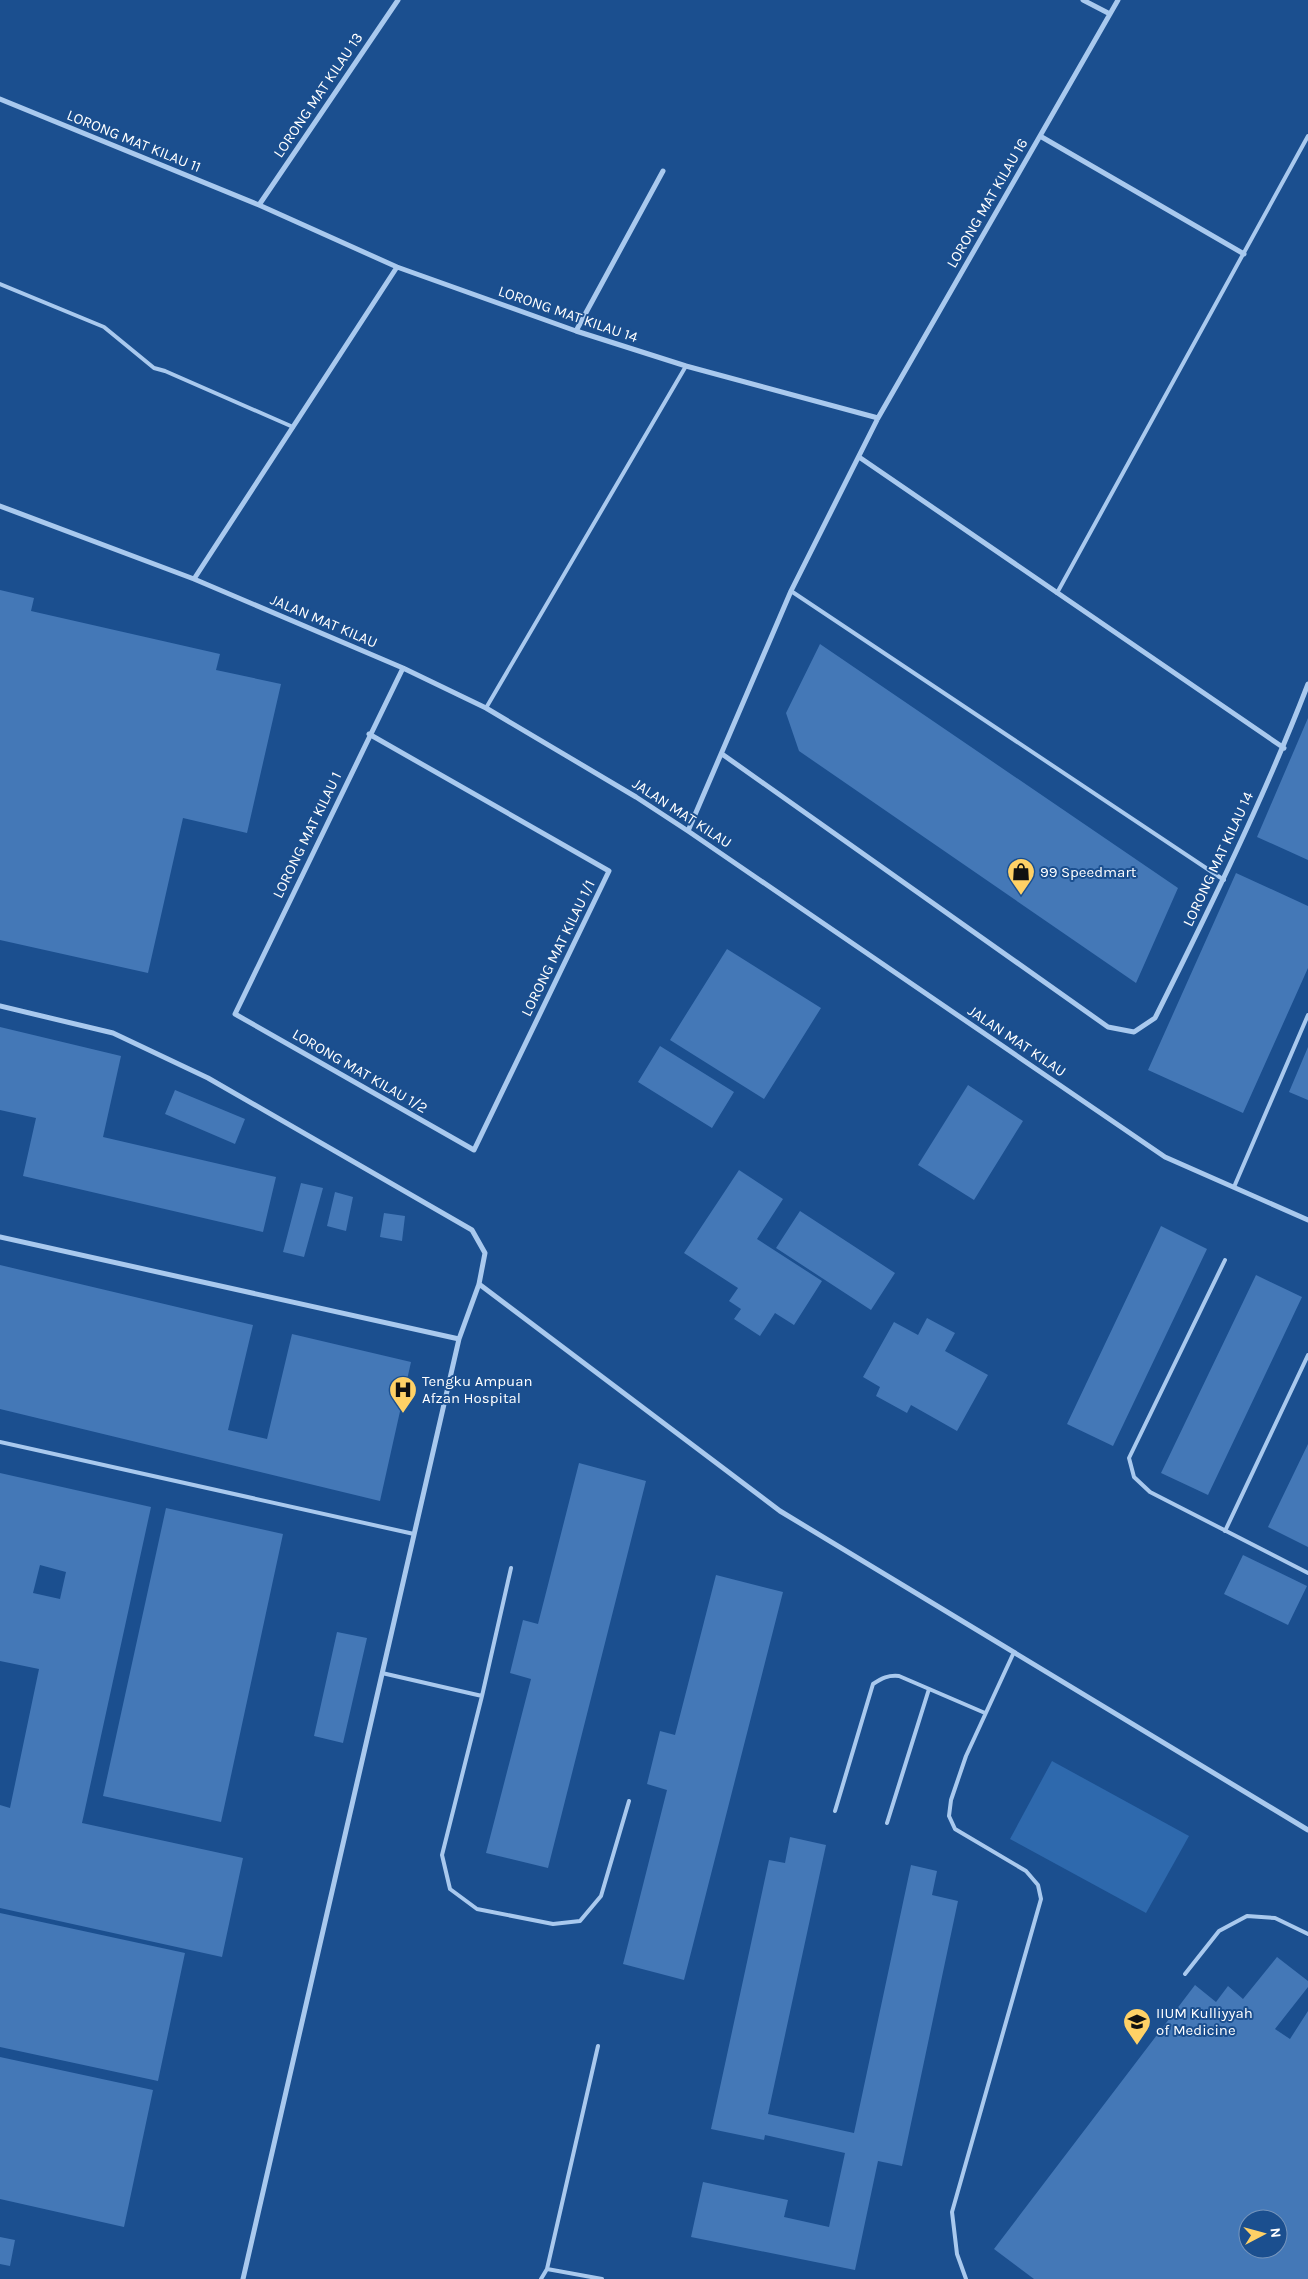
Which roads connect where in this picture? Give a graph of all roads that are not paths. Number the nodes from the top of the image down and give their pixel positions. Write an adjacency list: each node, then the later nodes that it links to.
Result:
1 (398, 0): 9 (street, LORONG MAT KILAU 13)
2 (1083, 0): 4 (street)
3 (1118, 0): 4 (street, LORONG MAT KILAU 16)
4 (1110, 14): 6 (street, LORONG MAT KILAU 16)
5 (0, 100): 9 (street, LORONG MAT KILAU 11)
6 (1040, 136): 10 (street); 15 (street, LORONG MAT KILAU 16)
7 (1308, 136): 10 (lane)
8 (663, 171): 13 (street)
9 (259, 205): 11 (street, LORONG MAT KILAU 14)
10 (1244, 254): 21 (lane)
11 (397, 267): 13 (street, LORONG MAT KILAU 14); 16 (street)
12 (0, 284): 16 (lane)
13 (576, 331): 14 (street, LORONG MAT KILAU 14)
14 (686, 366): 15 (street, LORONG MAT KILAU 14); 24 (lane)
15 (878, 418): 17 (street, LORONG MAT KILAU 16)
16 (293, 427): 19 (street)
17 (859, 457): 20 (street, LORONG MAT KILAU 16); 21 (street)
18 (0, 506): 19 (street, JALAN MAT KILAU)
19 (194, 579): 22 (street, JALAN MAT KILAU)
20 (791, 591): 27 (street, LORONG MAT KILAU 16); 29 (lane)
21 (1058, 593): 26 (street)
22 (403, 668): 24 (street, JALAN MAT KILAU); 25 (street, LORONG MAT KILAU 1)
23 (1308, 684): 26 (street, LORONG MAT KILAU 14)
24 (486, 708): 28 (street, JALAN MAT KILAU)
25 (369, 734): 31 (street, LORONG MAT KILAU 1); 33 (street, LORONG MAT KILAU 1/1)
26 (1284, 748): 29 (street, LORONG MAT KILAU 14)
27 (722, 754): 28 (street, LORONG MAT KILAU 16); 29 (street, LORONG MAT KILAU 14)
28 (688, 831): 34 (street, JALAN MAT KILAU)
29 (1224, 880)
30 (0, 1006): 38 (street)
31 (235, 1014): 33 (street, LORONG MAT KILAU 1/2)
32 (1308, 1015): 34 (lane)
33 (474, 1150)
34 (1234, 1187): 35 (street, JALAN MAT KILAU)
35 (1308, 1220)
36 (0, 1237): 39 (street)
37 (1225, 1260): 42 (lane)
38 (479, 1284): 39 (street); 46 (street)
39 (459, 1339): 43 (street)
40 (1308, 1355): 42 (lane)
41 (0, 1442): 43 (lane)
42 (1225, 1531): 45 (lane)
43 (414, 1534): 47 (street)
44 (510, 1568): 49 (lane)
45 (1308, 1574)
46 (1014, 1652): 50 (lane); 54 (street)
47 (382, 1673): 49 (lane); 59 (street)
48 (929, 1689): 50 (lane); 52 (lane); 53 (lane)
49 (482, 1696): 51 (lane)
50 (985, 1714): 62 (lane)
51 (629, 1801)
52 (835, 1811)
53 (887, 1823)
54 (1308, 1830)
55 (1308, 1934): 56 (lane)
56 (1185, 1974)
57 (598, 2046): 58 (lane)
58 (547, 2269): 60 (lane); 61 (lane)
59 (243, 2279)
60 (541, 2279)
61 (602, 2279)
62 (966, 2279)

